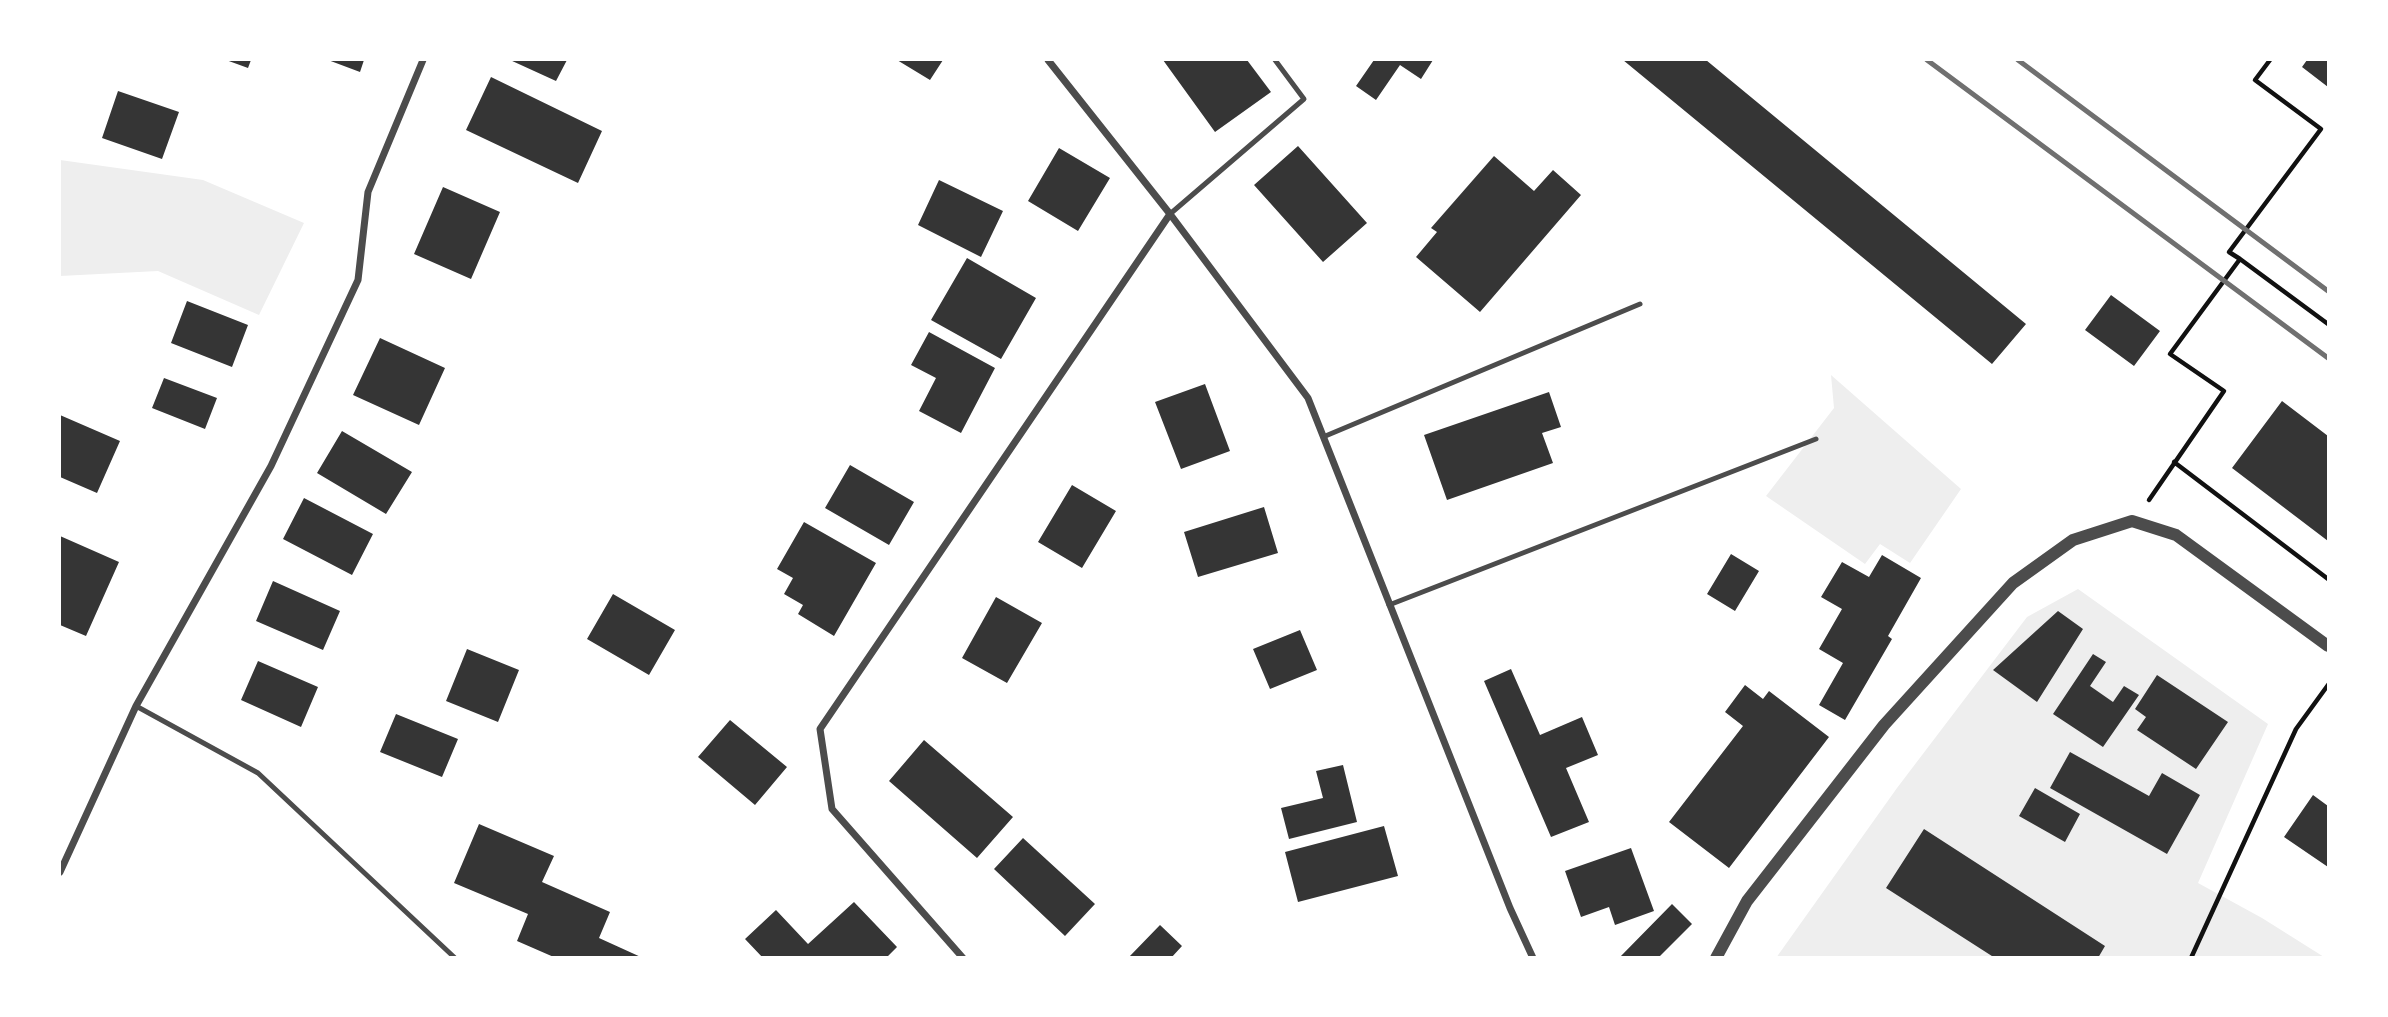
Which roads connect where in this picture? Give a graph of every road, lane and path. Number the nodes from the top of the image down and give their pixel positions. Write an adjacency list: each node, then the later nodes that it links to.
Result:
1 (423, 60): 17 (street)
2 (1048, 60): 5 (street)
3 (1275, 60): 5 (lane)
4 (2270, 60): 6 (path)
5 (1170, 214): 9 (street); 20 (street)
6 (2240, 259): 8 (path); 11 (path)
7 (1640, 304): 9 (lane)
8 (2329, 324)
9 (1323, 436): 14 (street)
10 (1816, 439): 14 (lane)
11 (2174, 462): 12 (path); 13 (path)
12 (2134, 522): 15 (street); 22 (street)
13 (2329, 579)
14 (1390, 605): 21 (street)
15 (2329, 646)
16 (2329, 685): 23 (path)
17 (136, 706): 18 (street); 19 (lane)
18 (60, 872)
19 (455, 957)
20 (963, 957)
21 (1533, 957)
22 (1716, 957)
23 (2191, 957)

